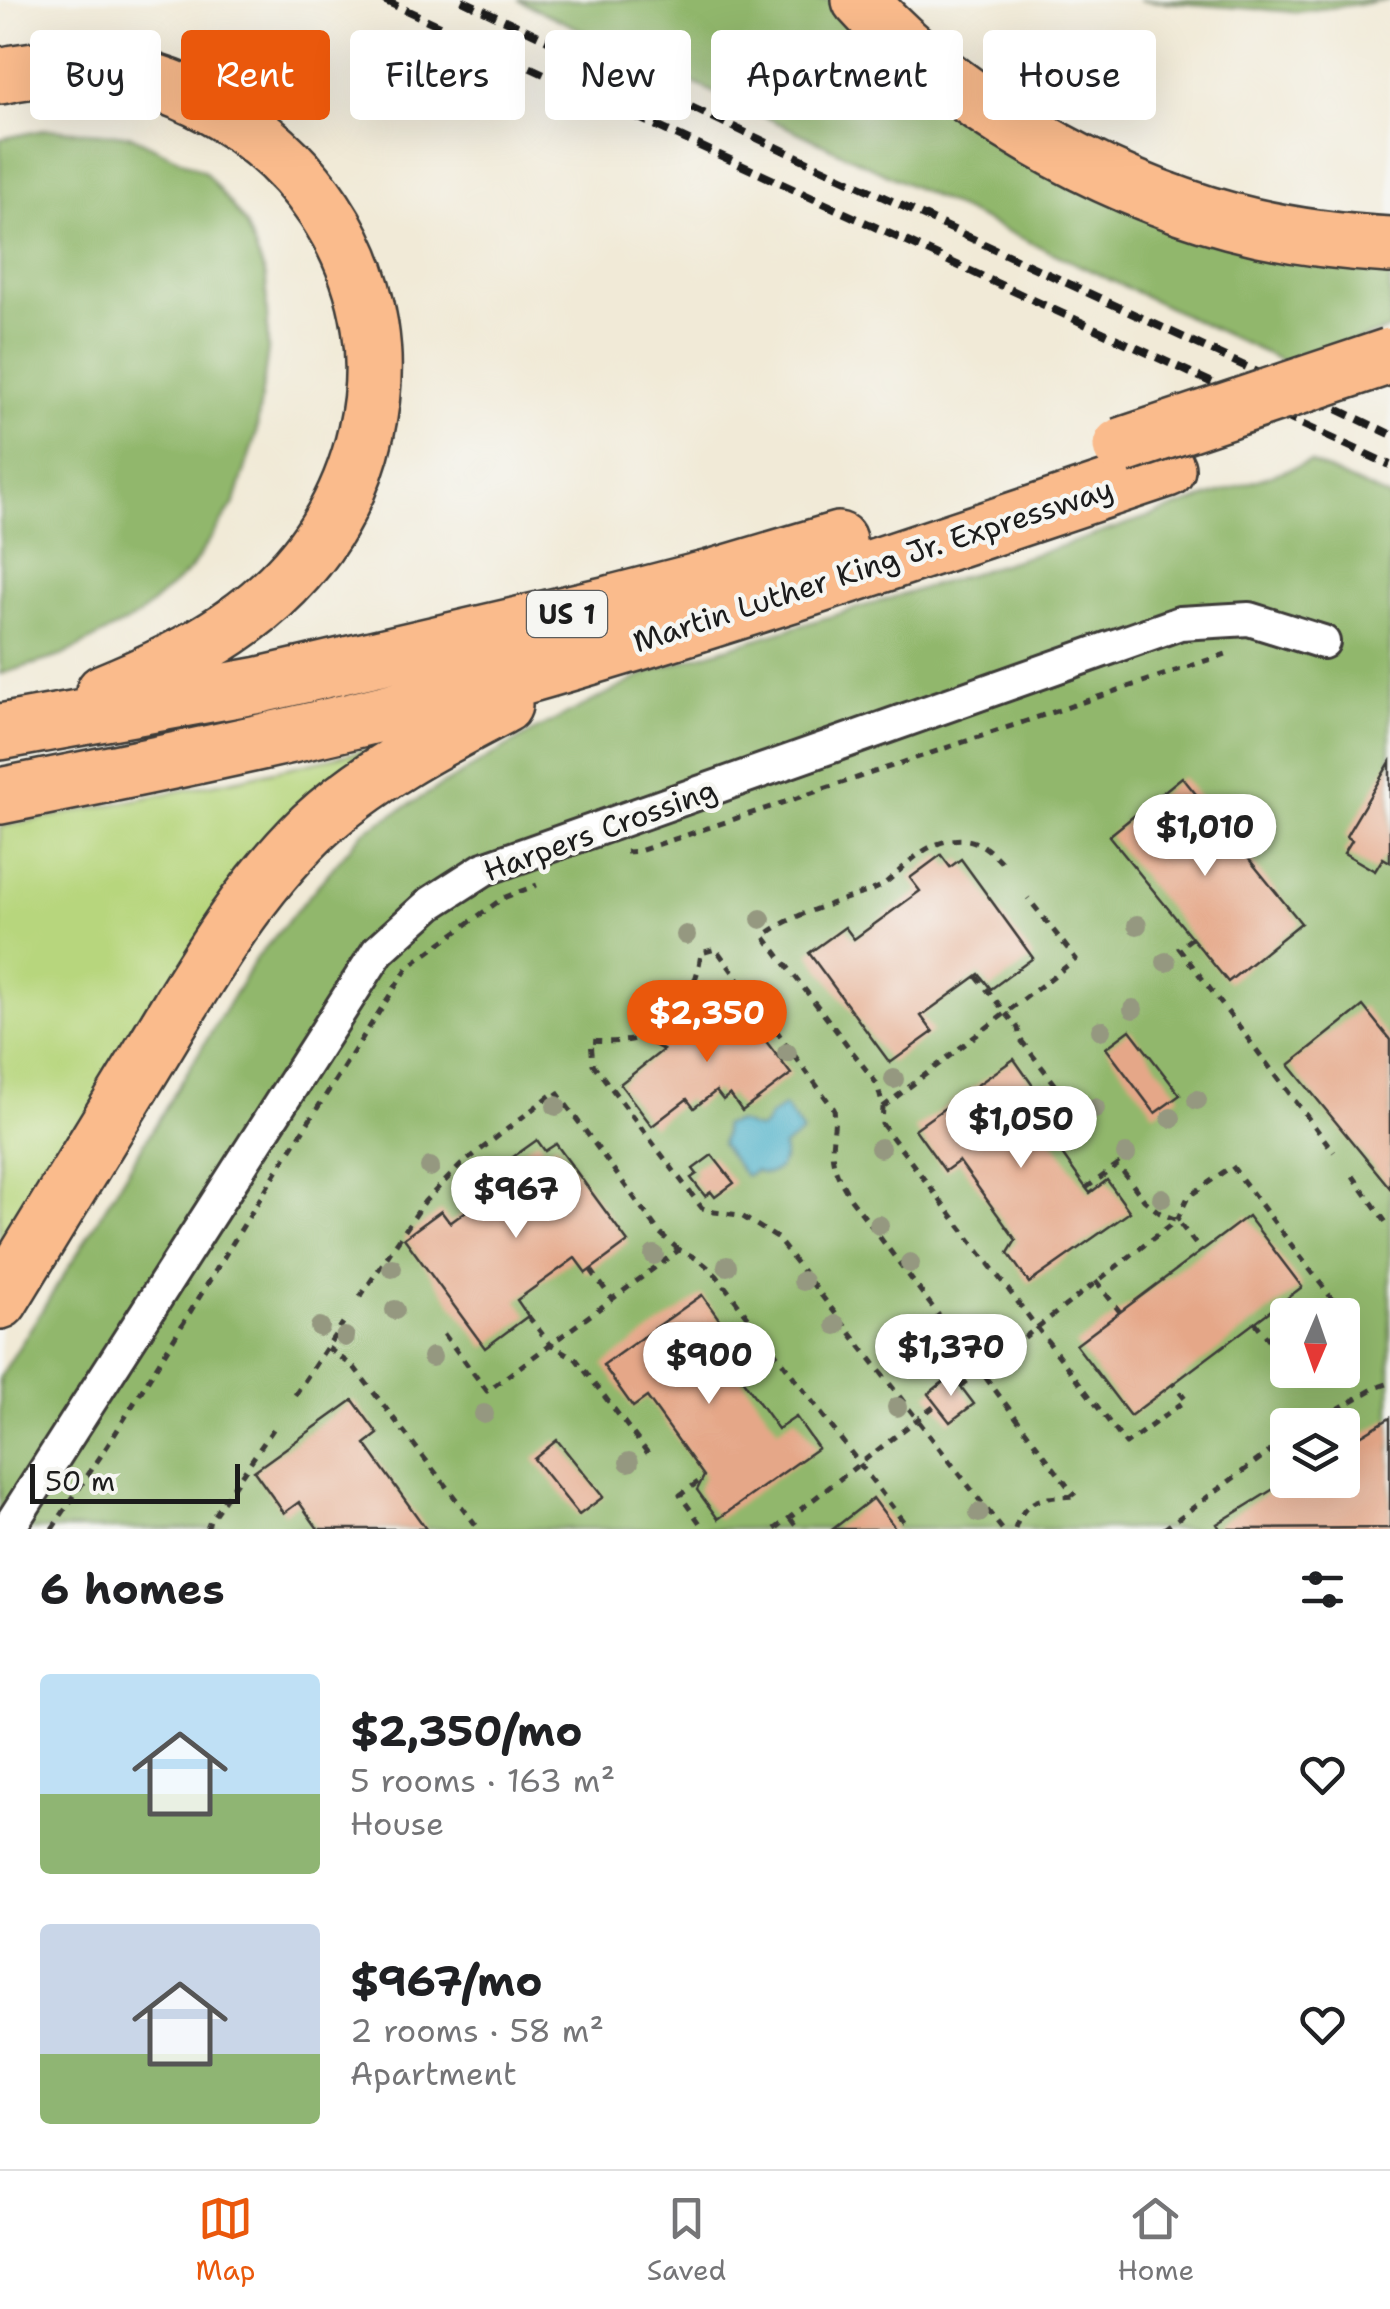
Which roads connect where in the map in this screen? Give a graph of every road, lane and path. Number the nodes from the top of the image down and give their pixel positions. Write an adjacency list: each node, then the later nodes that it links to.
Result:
1 (860, 0): 3 (highway)
2 (0, 76): 10 (highway)
3 (1390, 245)
4 (1390, 356): 6 (highway, Martin Luther King Jr. Expressway / US 1, bridge)
5 (1390, 394): 6 (highway, Martin Luther King Jr. Expressway / US 1)
6 (1144, 457): 8 (highway, Martin Luther King Jr. Expressway / US 1); 10 (highway, Martin Luther King Jr. Expressway / US 1)
7 (1323, 642): 57 (street, Harpers Crossing)
8 (616, 648): 11 (highway, Martin Luther King Jr. Expressway / US 1); 33 (highway)
9 (1226, 654): 12 (path)
10 (0, 729)
11 (0, 796)
12 (618, 853)
13 (1001, 862): 19 (path)
14 (550, 880): 58 (path)
15 (1028, 898): 18 (path)
16 (1192, 938): 21 (path)
17 (976, 976): 18 (path)
18 (1006, 1013): 19 (path); 20 (path)
19 (883, 1107): 38 (path)
20 (1086, 1124)
21 (1334, 1152)
22 (1354, 1176): 25 (path)
23 (1086, 1188): 24 (path)
24 (1176, 1220): 27 (path); 29 (path); 31 (path)
25 (1390, 1228)
26 (679, 1250): 30 (path); 32 (path); 54 (path)
27 (1201, 1251)
28 (591, 1270): 32 (path)
29 (1096, 1281): 34 (path); 38 (path)
30 (360, 1297)
31 (1331, 1298)
32 (612, 1299): 41 (path)
33 (0, 1301)
34 (1120, 1312)
35 (528, 1316): 41 (path)
36 (1255, 1322): 40 (path)
37 (342, 1323): 42 (path)
38 (1037, 1326): 43 (path); 45 (path)
39 (444, 1334): 41 (path)
40 (1270, 1342)
41 (550, 1344): 53 (path)
42 (328, 1348): 47 (path); 60 (path)
43 (980, 1370): 46 (path); 50 (path); 66 (path)
44 (1390, 1383): 49 (path)
45 (1172, 1384)
46 (960, 1386)
47 (296, 1395)
48 (936, 1405): 50 (path)
49 (1340, 1408)
50 (917, 1420): 54 (path); 65 (path)
51 (276, 1425): 59 (path)
52 (1270, 1451): 67 (path)
53 (650, 1456)
54 (859, 1464): 56 (path); 64 (path)
55 (698, 1482): 61 (path)
56 (790, 1518): 62 (path); 63 (path)
57 (8, 1529)
58 (52, 1529)
59 (206, 1529)
60 (479, 1529)
61 (704, 1529)
62 (775, 1529)
63 (798, 1529)
64 (909, 1529)
65 (1002, 1529)
66 (1015, 1529)
67 (1164, 1529)

